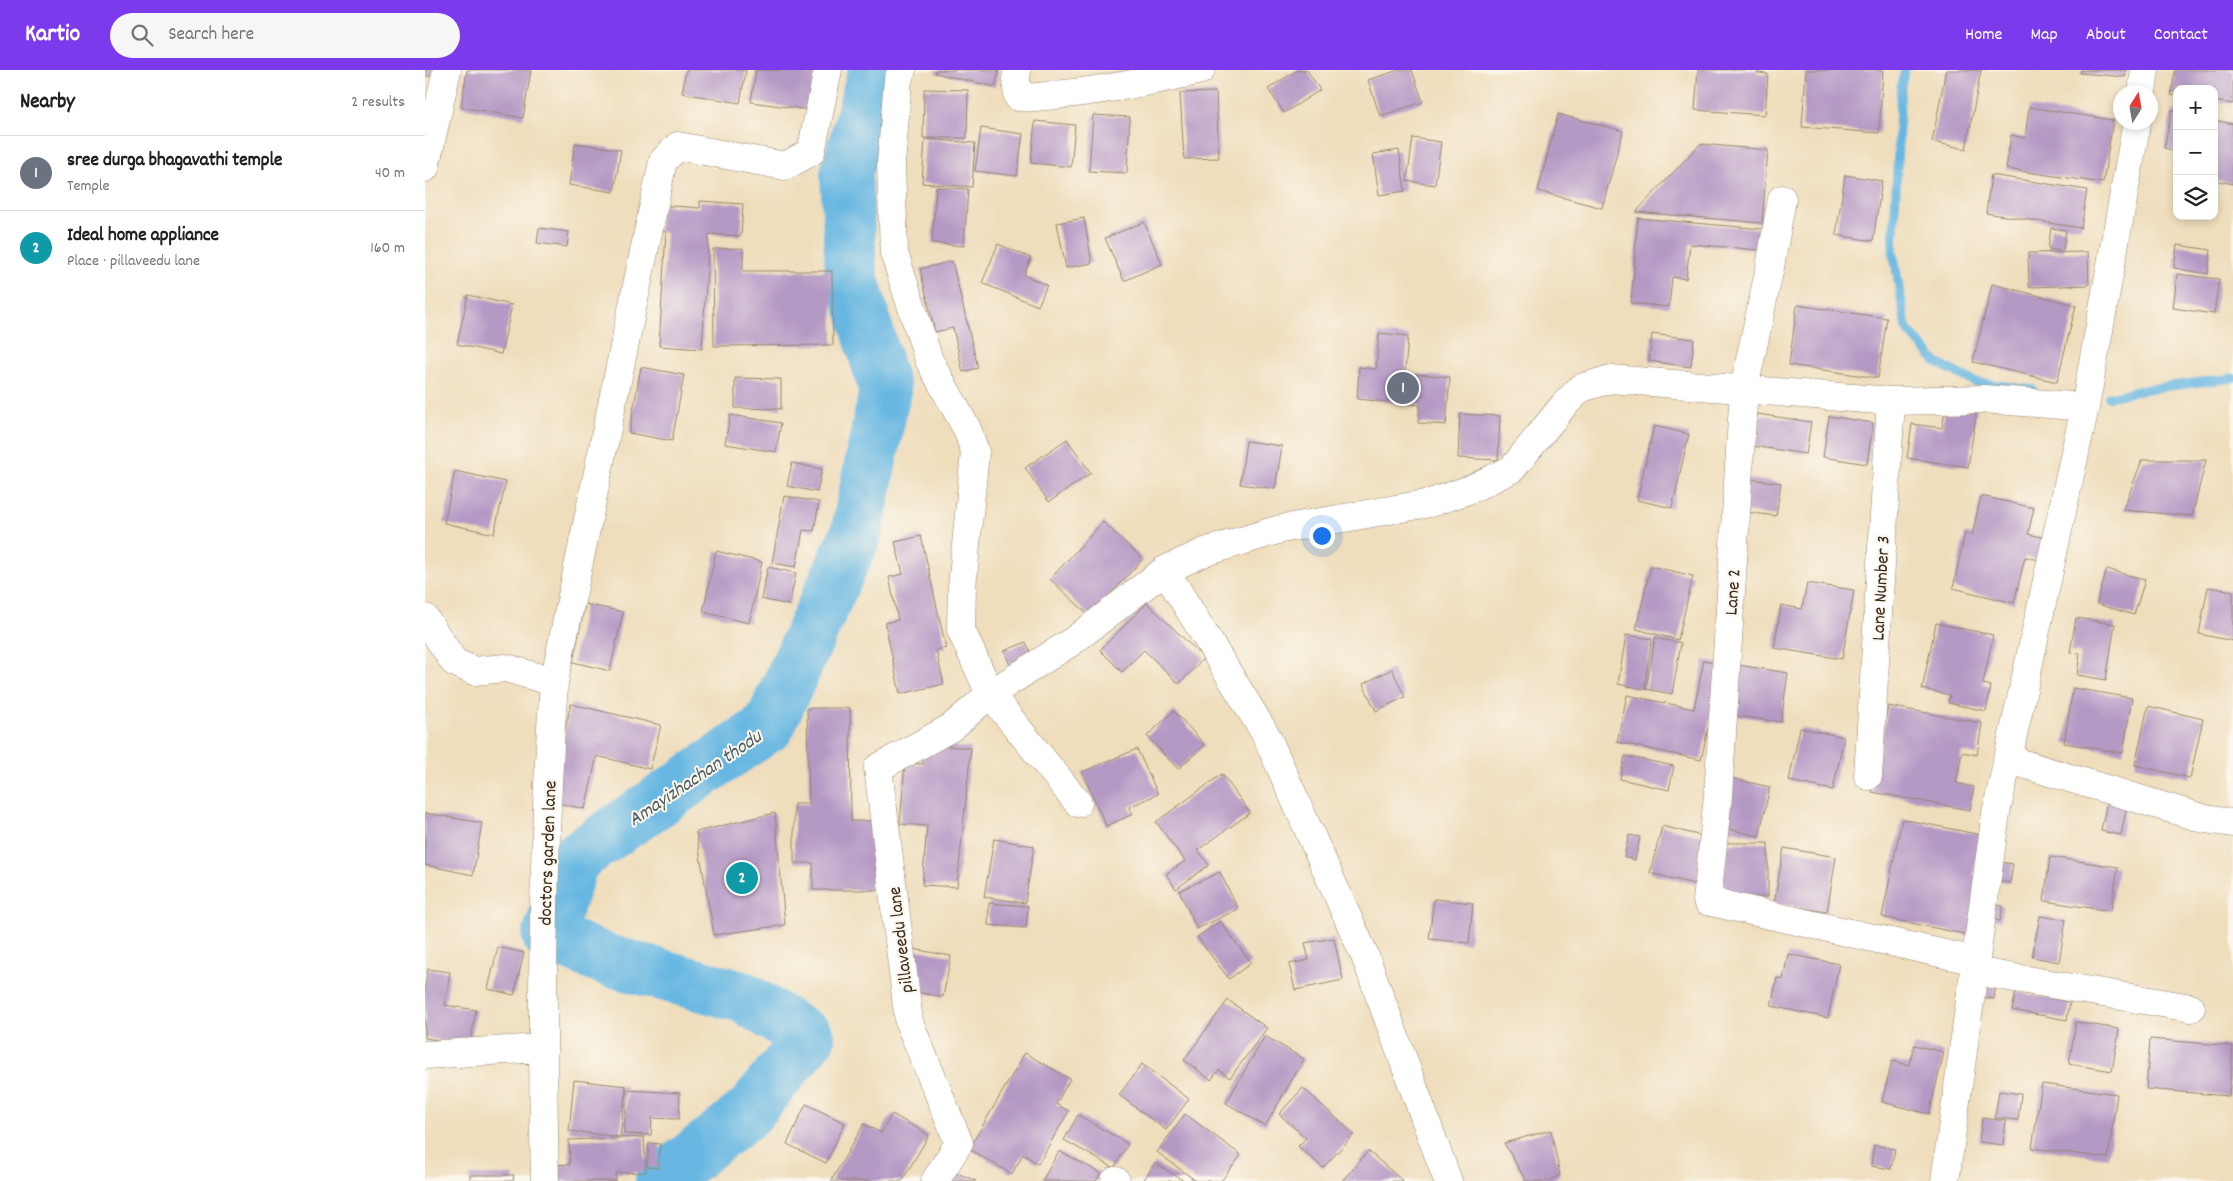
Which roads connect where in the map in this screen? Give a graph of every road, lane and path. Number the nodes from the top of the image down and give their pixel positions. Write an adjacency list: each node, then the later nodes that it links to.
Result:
1 (447, 70): 9 (street)
2 (828, 70): 16 (street, doctors garden lane)
3 (901, 70): 17 (street)
4 (1017, 70): 5 (street)
5 (1201, 70)
6 (2145, 70): 7 (street)
7 (2143, 85)
8 (2136, 130): 13 (street)
9 (425, 168)
10 (1782, 199): 11 (street, Lane 2)
11 (1744, 388): 12 (street); 14 (street); 22 (street, Lane 2)
12 (1891, 401): 13 (street); 19 (street, Lane Number 3)
13 (2085, 407): 18 (street)
14 (1165, 570): 17 (street); 28 (street)
15 (430, 637): 16 (street)
16 (554, 682): 24 (street, doctors garden lane)
17 (990, 694): 20 (street); 27 (street, pillaveedu lane)
18 (2007, 759): 21 (street); 22 (street)
19 (1868, 776)
20 (1078, 802)
21 (2233, 823)
22 (1975, 966): 23 (street); 29 (street)
23 (2191, 1008)
24 (542, 1048): 25 (street); 26 (street, doctors garden lane)
25 (425, 1055)
26 (545, 1181)
27 (935, 1181)
28 (1448, 1181)
29 (1945, 1181)

